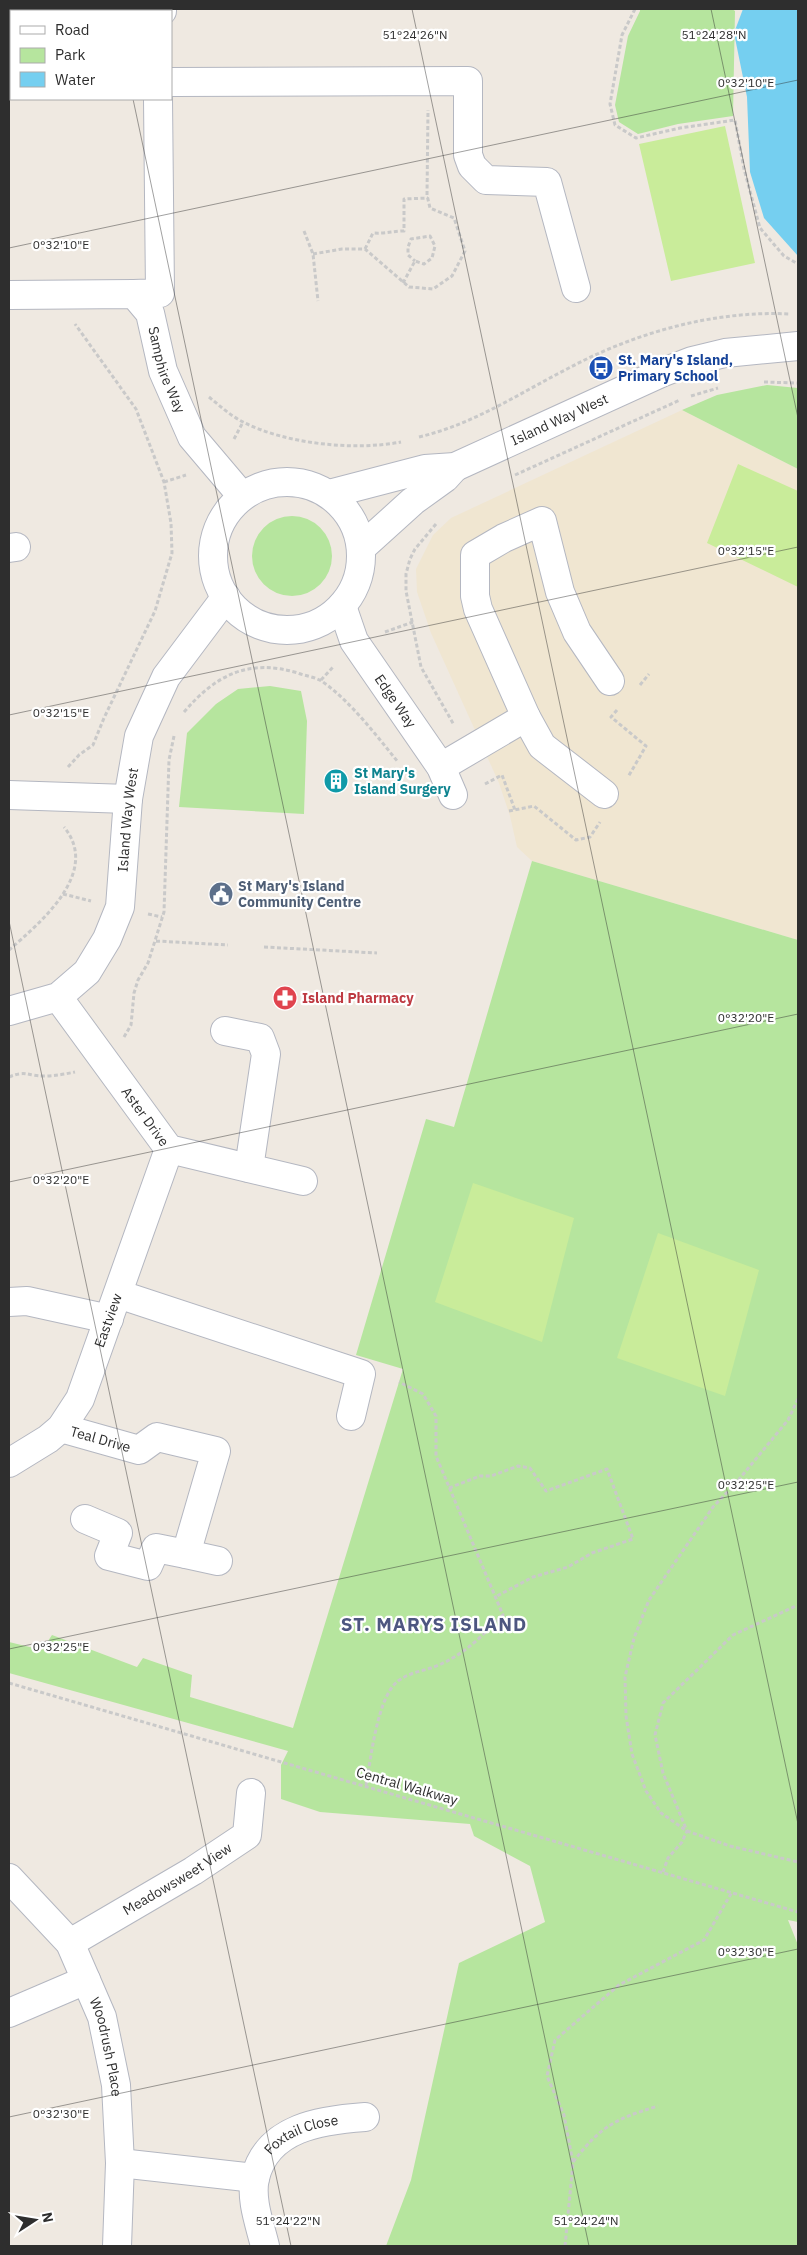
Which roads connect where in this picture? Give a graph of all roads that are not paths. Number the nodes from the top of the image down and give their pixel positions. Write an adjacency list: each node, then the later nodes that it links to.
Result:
1 (172, 82): 3 (street)
2 (158, 100): 4 (street)
3 (576, 288)
4 (134, 294): 5 (street); 9 (street, Samphire Way)
5 (9, 295)
6 (792, 349): 7 (street, Island Way West)
7 (455, 467): 8 (street, Island Way West); 10 (street, Island Way West)
8 (329, 494): 9 (street); 10 (street)
9 (242, 496): 11 (street)
10 (361, 548): 12 (street)
11 (226, 597): 12 (street); 19 (street, Island Way West)
12 (342, 606): 15 (street, Edge Way)
13 (610, 681): 14 (street)
14 (526, 717): 15 (street); 16 (street)
15 (441, 767): 18 (street, Edge Way)
16 (604, 794)
17 (9, 795): 19 (street)
18 (453, 795)
19 (128, 799): 20 (street, Island Way West)
20 (58, 997): 21 (street, Island Way West); 23 (street, Aster Drive)
21 (9, 1011)
22 (225, 1032): 24 (street)
23 (169, 1149): 24 (street, Aster Drive); 27 (street, Eastview)
24 (249, 1168): 25 (street, Aster Drive)
25 (303, 1181)
26 (9, 1302): 27 (street)
27 (113, 1307): 28 (street); 29 (street, Eastview)
28 (351, 1416)
29 (61, 1428): 30 (street, Eastview); 32 (street, Teal Drive)
30 (9, 1463)
31 (85, 1519): 32 (street)
32 (186, 1554): 33 (street)
33 (218, 1561)
34 (251, 1793): 36 (street, Meadowsweet View)
35 (9, 1878): 36 (street, Woodrush Place)
36 (70, 1943): 37 (street, Woodrush Place)
37 (86, 1980): 38 (street); 40 (street, Woodrush Place)
38 (9, 2013)
39 (365, 2117): 41 (street, Foxtail Close)
40 (120, 2163): 41 (street); 42 (street, Woodrush Place)
41 (255, 2178): 43 (street, Foxtail Close)
42 (117, 2246)
43 (266, 2246)

